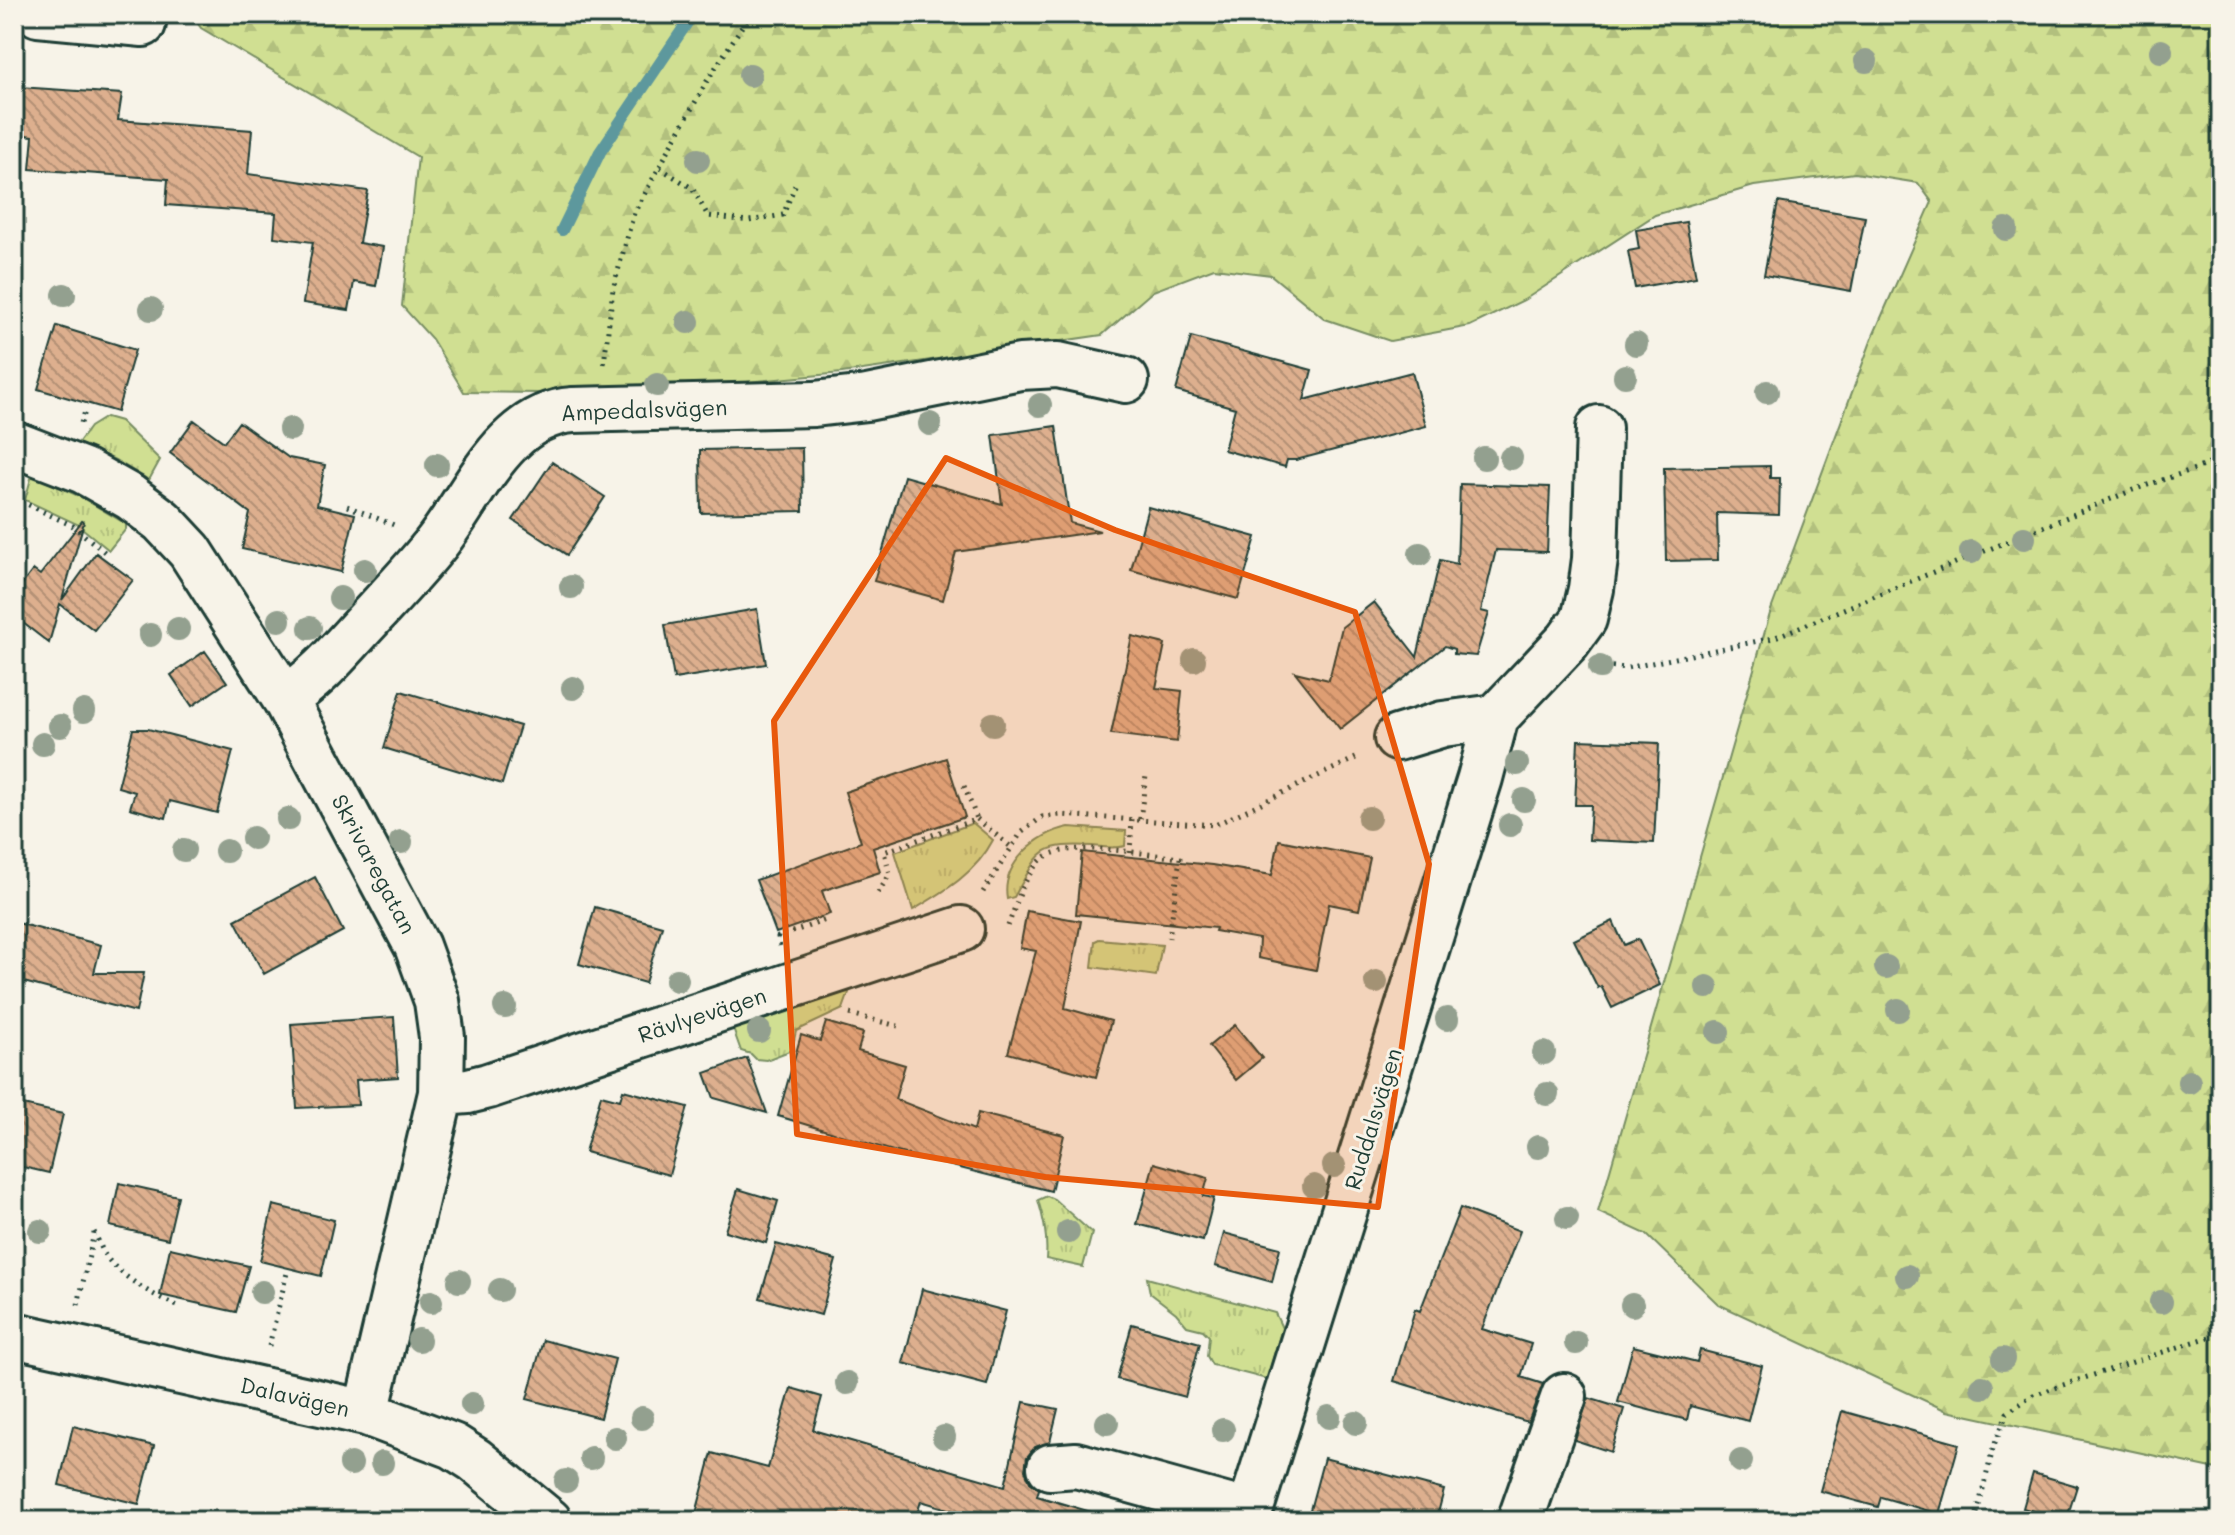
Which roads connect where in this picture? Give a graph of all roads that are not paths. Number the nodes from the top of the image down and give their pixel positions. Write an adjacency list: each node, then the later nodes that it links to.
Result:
1 (38, 14): 2 (street)
2 (143, 24)
3 (1126, 380): 6 (street, Ampedalsvägen)
4 (1599, 428): 7 (street)
5 (14, 444): 6 (street, Skrivaregatan)
6 (285, 699): 10 (street, Skrivaregatan)
7 (1496, 717): 8 (street); 15 (street, Ruddalsvägen)
8 (1397, 738)
9 (961, 929): 10 (street, Rävlyevägen)
10 (441, 1093): 13 (street, Skrivaregatan)
11 (14, 1335): 13 (street, Dalavägen)
12 (1564, 1396): 17 (street)
13 (366, 1413): 16 (street, Dalavägen)
14 (1050, 1467): 15 (street)
15 (1248, 1517)
16 (549, 1521)
17 (1520, 1521)

